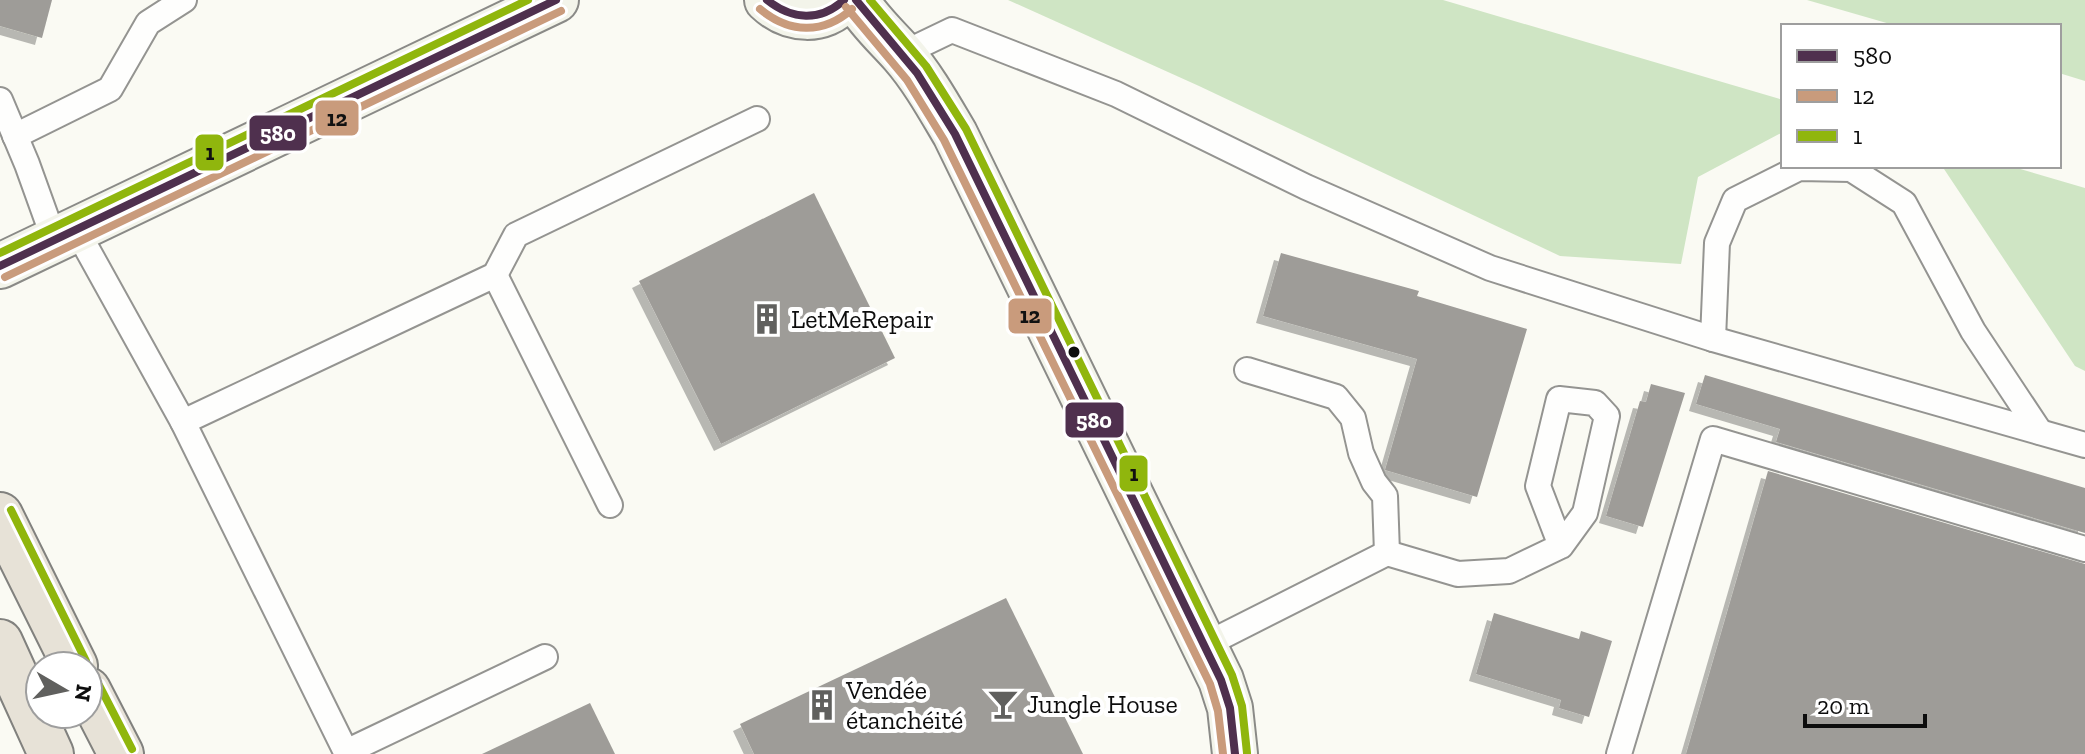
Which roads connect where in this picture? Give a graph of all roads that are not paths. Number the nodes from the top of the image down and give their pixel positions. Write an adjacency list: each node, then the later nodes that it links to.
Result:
1 (184, 0): 9 (lane)
2 (556, 0): 10 (street)
3 (767, 0): 4 (street)
4 (844, 0)
5 (856, 0): 6 (street)
6 (902, 54): 13 (lane); 24 (street)
7 (0, 100): 9 (lane)
8 (757, 119): 12 (lane)
9 (15, 136): 10 (lane)
10 (65, 234): 11 (street); 15 (lane)
11 (0, 266)
12 (495, 275): 15 (lane); 18 (lane)
13 (1713, 339): 16 (lane); 16 (lane)
14 (1247, 370): 22 (lane)
15 (183, 422): 28 (lane)
16 (2040, 432): 17 (lane)
17 (2085, 445)
18 (610, 505)
19 (0, 515): 25 (highway)
20 (1561, 546): 20 (lane); 22 (lane)
21 (2085, 549): 32 (lane)
22 (1387, 553): 24 (lane)
23 (0, 642): 29 (highway)
24 (1205, 645): 31 (street)
25 (67, 650)
26 (545, 657): 28 (lane)
27 (104, 721): 30 (highway)
28 (346, 753)
29 (51, 754)
30 (121, 754)
31 (1235, 754)
32 (1619, 754)

